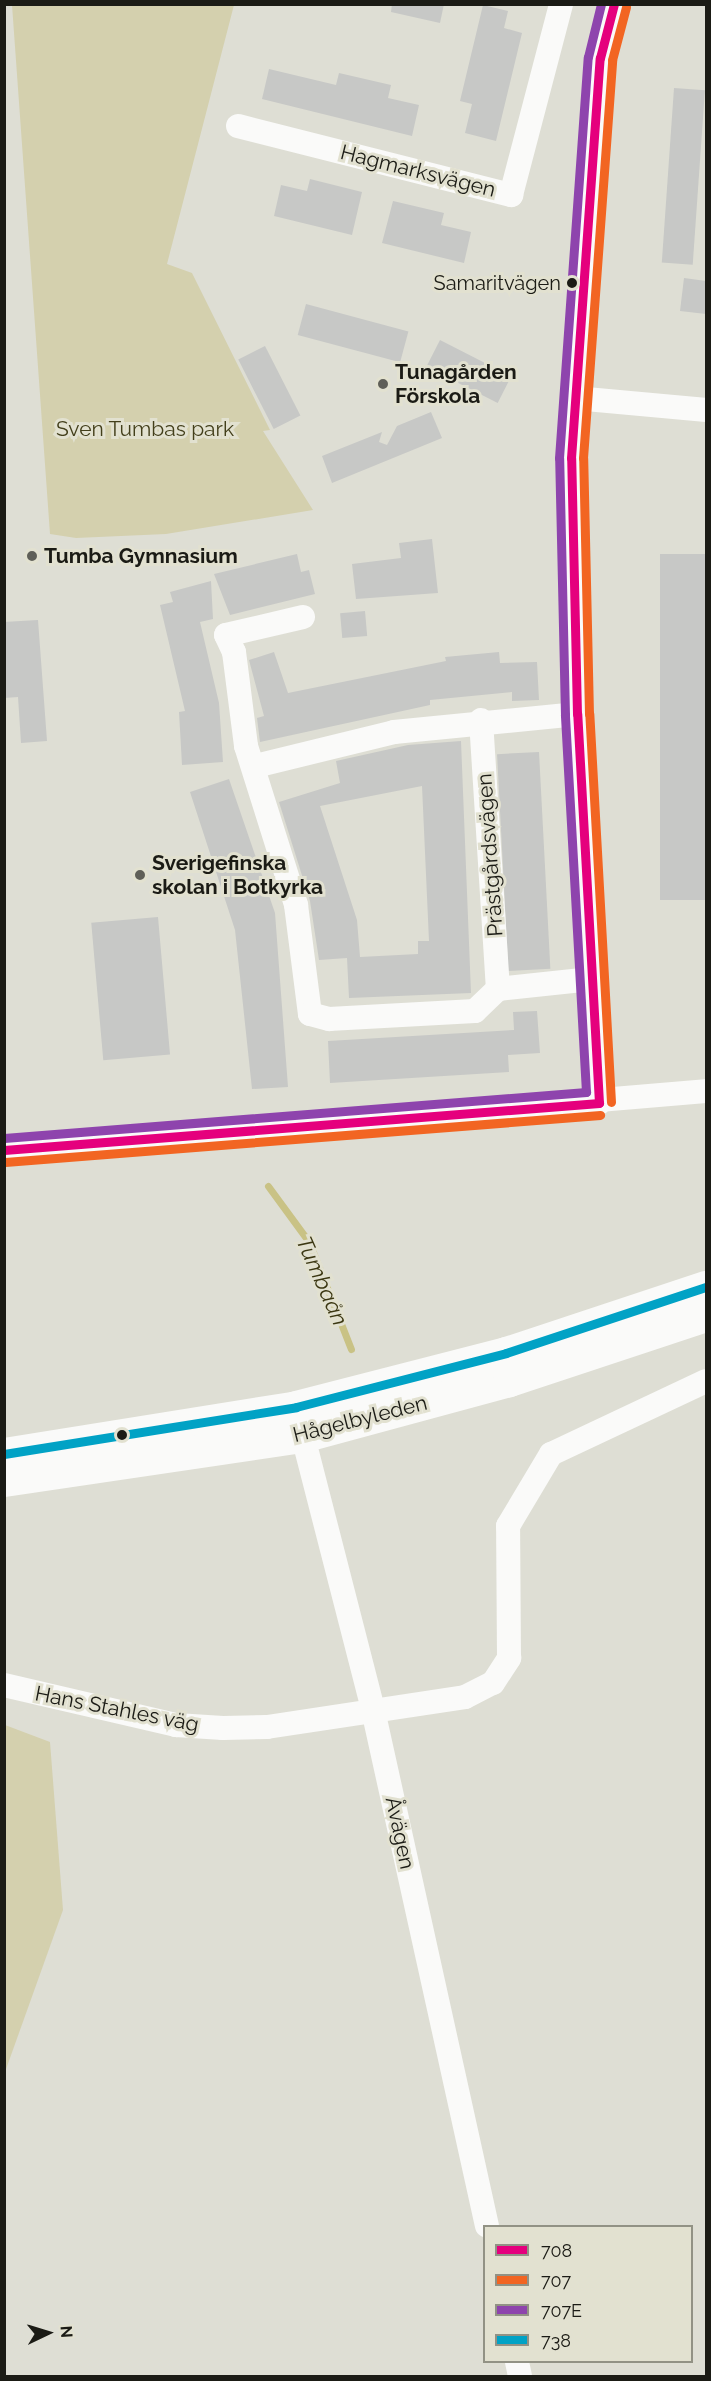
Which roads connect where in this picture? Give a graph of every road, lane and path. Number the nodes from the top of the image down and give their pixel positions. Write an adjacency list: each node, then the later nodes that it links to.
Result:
1 (561, 4): 3 (street, Hagmarksvägen)
2 (614, 4): 4 (street)
3 (238, 126)
4 (575, 398): 5 (street); 7 (street)
5 (706, 410)
6 (303, 617): 9 (street)
7 (577, 714): 8 (street); 10 (street)
8 (481, 720): 9 (street); 11 (street, Prästgårdsvägen)
9 (255, 766): 11 (street)
10 (591, 979): 11 (street); 13 (street)
11 (498, 989)
12 (706, 1091): 13 (street)
13 (599, 1103): 14 (street)
14 (4, 1150)
15 (706, 1287): 18 (main road, Hågelbyleden)
16 (706, 1315): 18 (main road, Hågelbyleden)
17 (706, 1381): 22 (street, Hans Stahles väg)
18 (299, 1421): 19 (main road, Hågelbyleden); 20 (main road, Hågelbyleden); 22 (street, Åvägen)
19 (4, 1454)
20 (4, 1480)
21 (4, 1685): 22 (street, Hans Stahles väg)
22 (373, 1710): 23 (street, Åvägen)
23 (487, 2225)

